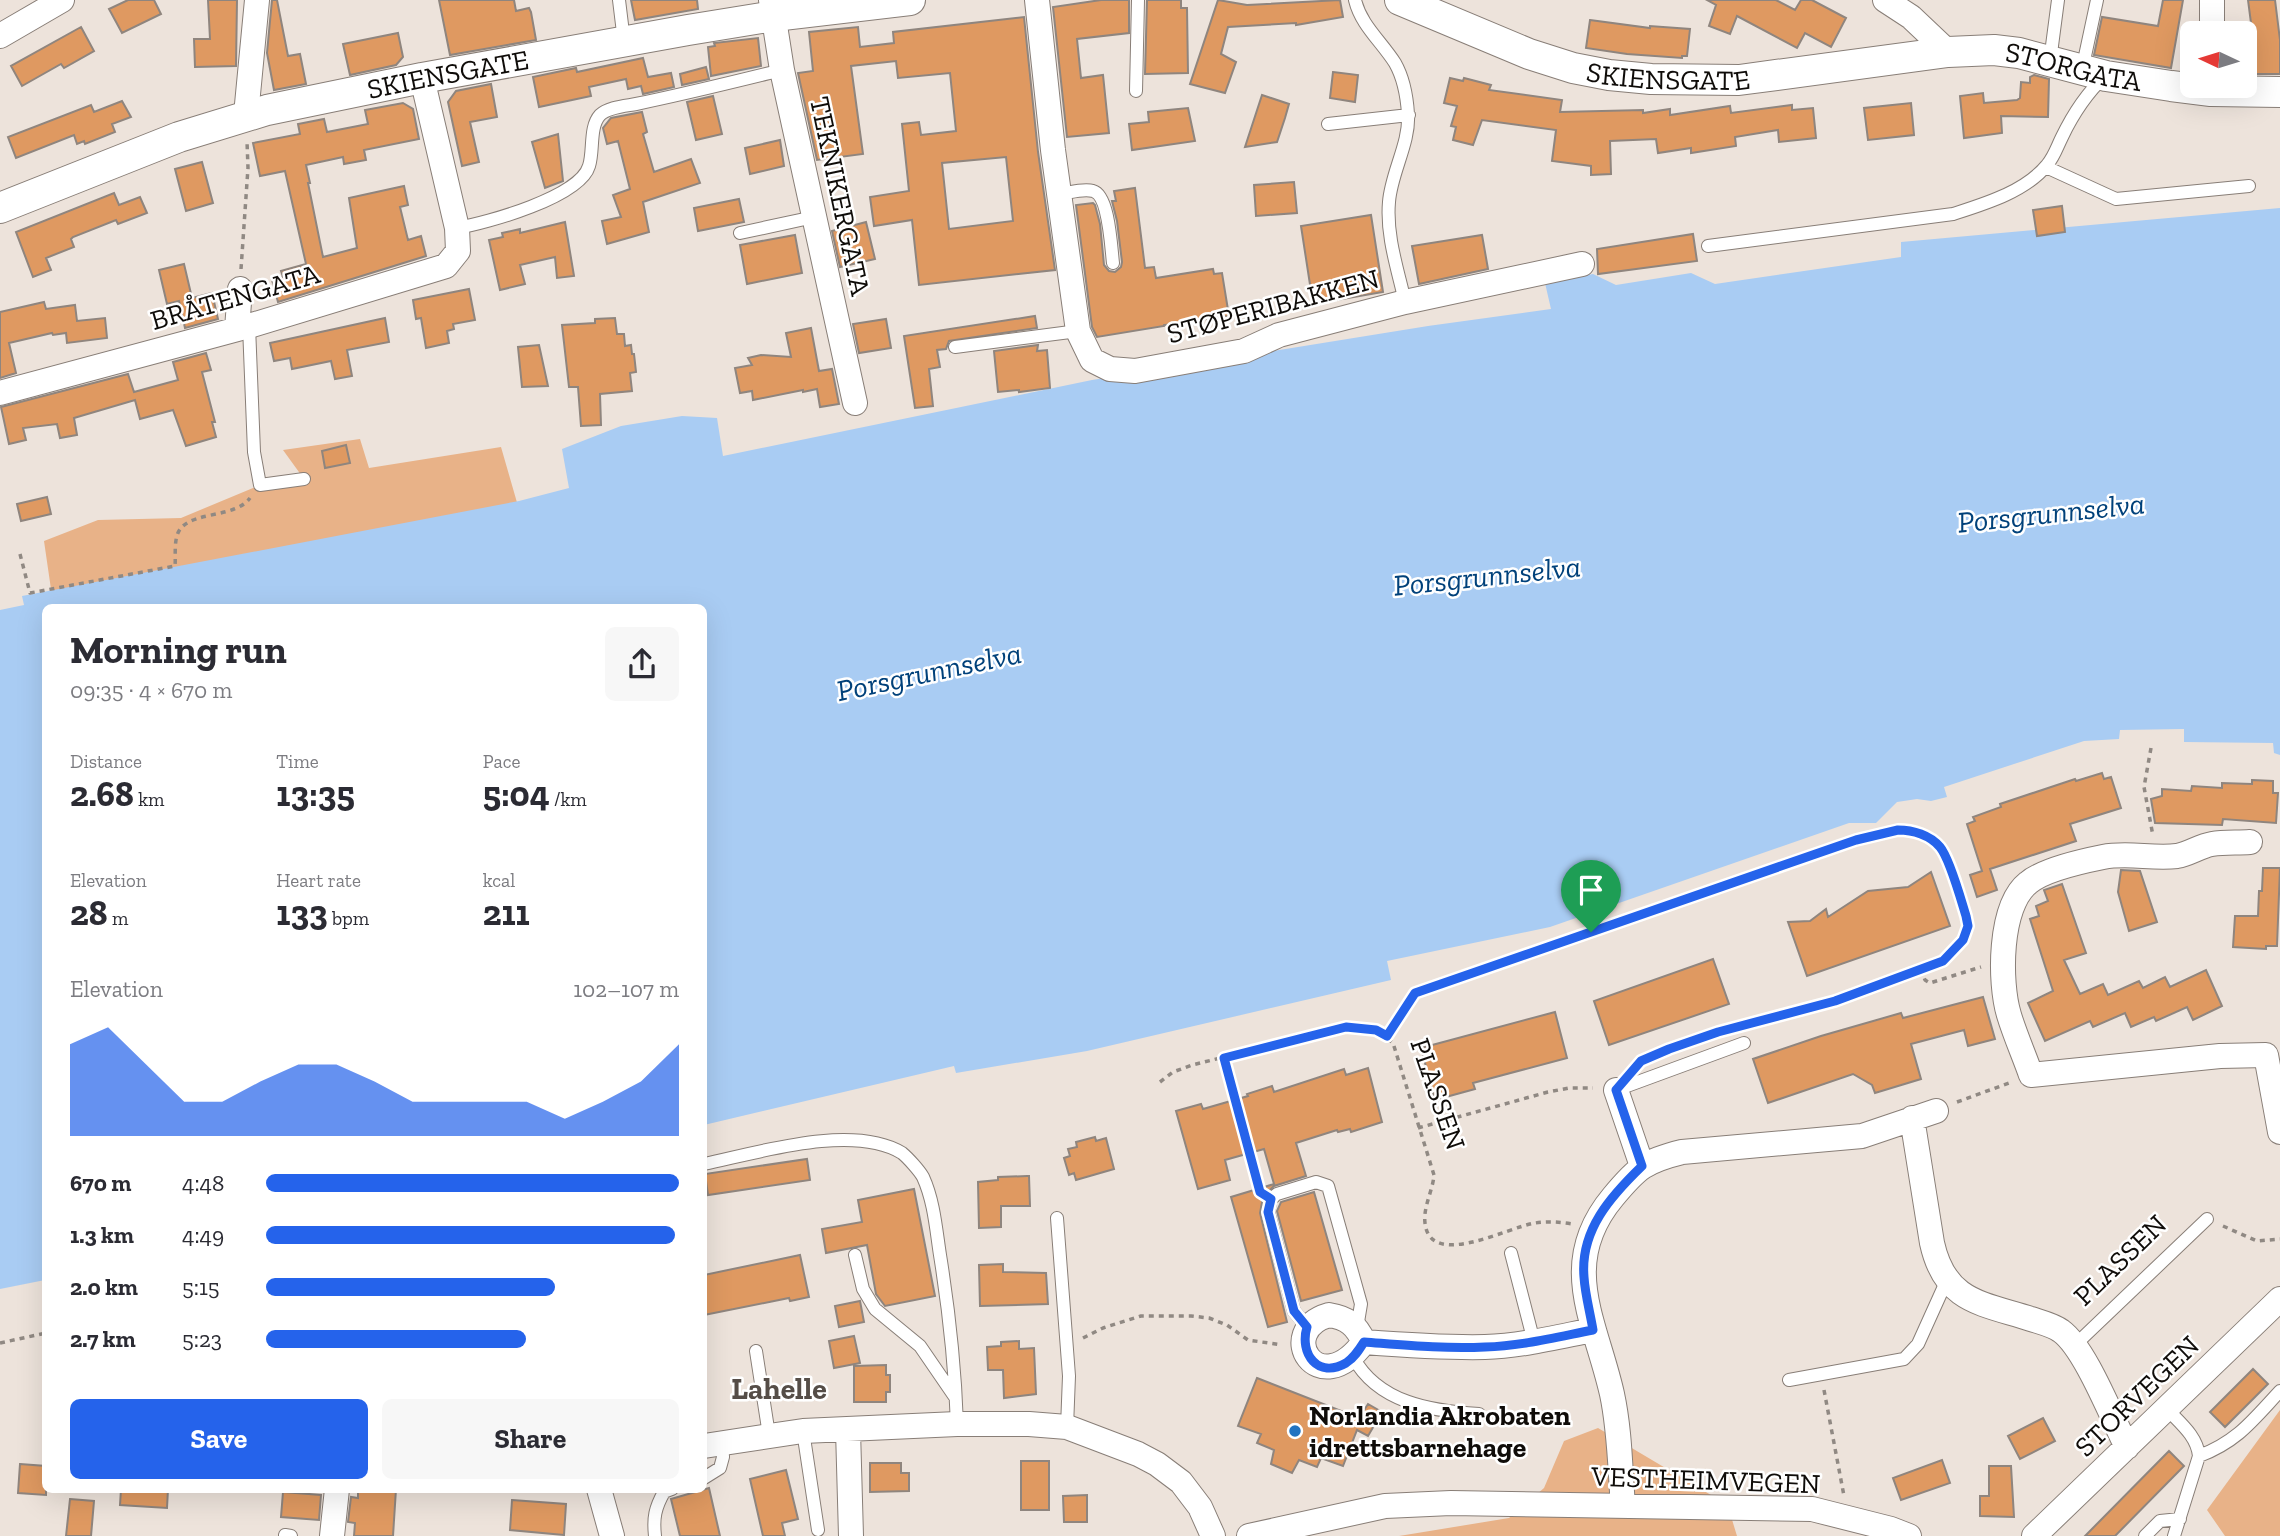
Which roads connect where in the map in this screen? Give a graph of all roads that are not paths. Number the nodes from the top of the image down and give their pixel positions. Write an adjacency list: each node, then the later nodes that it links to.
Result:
1 (62, 0): 16 (street)
2 (257, 0): 28 (street)
3 (619, 0): 17 (lane)
4 (910, 0): 13 (street, SKIENSGATE)
5 (1037, 0): 32 (street, STØPERIBAKKEN)
6 (1138, 0): 24 (lane)
7 (1355, 0): 27 (lane)
8 (1400, 0): 18 (street, SKIENSGATE)
9 (1885, 0): 18 (street)
10 (2059, 0): 19 (lane)
11 (2097, 0): 21 (lane)
12 (2212, 0): 15 (street)
13 (876, 2): 14 (street, SKIENSGATE)
14 (773, 8): 17 (street, SKIENSGATE); 20 (street, TEKNIKERGATA)
15 (2211, 21)
16 (0, 36)
17 (624, 42): 22 (street, SKIENSGATE)
18 (1948, 52): 19 (street, STORGATA)
19 (2050, 61): 21 (street, STORGATA)
20 (782, 70): 34 (street, TEKNIKERGATA); 35 (lane)
21 (2094, 73): 23 (street, STORGATA); 30 (lane)
22 (422, 78): 28 (street, SKIENSGATE); 35 (street, BRÅTENGATA)
23 (2180, 85)
24 (1136, 90)
25 (2258, 91): 26 (street, STORGATA)
26 (2280, 92)
27 (1409, 115): 29 (lane); 41 (lane)
28 (246, 116): 33 (street, SKIENSGATE)
29 (1328, 124)
30 (2046, 167): 31 (lane); 37 (lane)
31 (2249, 186)
32 (1059, 194): 38 (lane); 43 (street, STØPERIBAKKEN)
33 (0, 208)
34 (814, 217): 36 (lane); 46 (street, TEKNIKERGATA)
35 (457, 228): 42 (street, BRÅTENGATA)
36 (740, 233)
37 (1708, 246)
38 (1113, 263)
39 (1581, 264): 41 (street, STØPERIBAKKEN)
40 (240, 289): 42 (street)
41 (1405, 302): 43 (street, STØPERIBAKKEN)
42 (243, 328): 45 (street, BRÅTENGATA); 47 (lane)
43 (1078, 331): 44 (lane)
44 (955, 347)
45 (0, 393)
46 (855, 403)
47 (304, 480)
48 (2250, 842): 53 (street)
49 (1744, 1043): 50 (lane)
50 (1616, 1090): 55 (street)
51 (1936, 1111): 52 (street)
52 (1912, 1118): 55 (street); 60 (street)
53 (2280, 1132)
54 (707, 1163): 70 (lane)
55 (1642, 1166): 62 (street)
56 (1057, 1218): 74 (lane)
57 (2207, 1219): 66 (lane, PLASSEN)
58 (1511, 1253): 64 (lane)
59 (855, 1255): 70 (lane)
60 (1946, 1282): 66 (street, PLASSEN); 68 (lane)
61 (2280, 1299): 71 (street, STORVEGEN)
62 (1593, 1330): 64 (street); 85 (street)
63 (1306, 1337): 65 (street); 65 (street); 65 (lane)
64 (1534, 1342): 65 (street)
65 (1358, 1343): 72 (lane)
66 (2075, 1345): 79 (street, PLASSEN)
67 (755, 1351): 77 (lane)
68 (1789, 1380)
69 (2280, 1391): 80 (lane)
70 (956, 1398): 73 (lane)
71 (2167, 1409): 79 (street, STORVEGEN); 80 (lane)
72 (1479, 1414)
73 (957, 1424): 74 (street); 75 (street)
74 (1067, 1427): 94 (street)
75 (848, 1430): 76 (street); 93 (street)
76 (803, 1431): 77 (street); 87 (lane)
77 (769, 1435): 78 (street)
78 (713, 1444): 81 (lane)
79 (2127, 1447): 97 (street, STORVEGEN)
80 (2199, 1456): 86 (lane)
81 (707, 1476)
82 (337, 1493): 90 (street)
83 (600, 1493): 91 (street)
84 (663, 1493): 92 (lane)
85 (1623, 1506): 95 (street, VESTHEIMVEGEN); 96 (street, VESTHEIMVEGEN)
86 (2180, 1518): 98 (lane); 99 (lane)
87 (818, 1530)
88 (285, 1535): 89 (lane)
89 (291, 1536)
90 (332, 1536)
91 (612, 1536)
92 (656, 1536)
93 (851, 1536)
94 (1213, 1536)
95 (1249, 1536)
96 (1909, 1536)
97 (2034, 1536)
98 (2145, 1536)
99 (2174, 1536)

